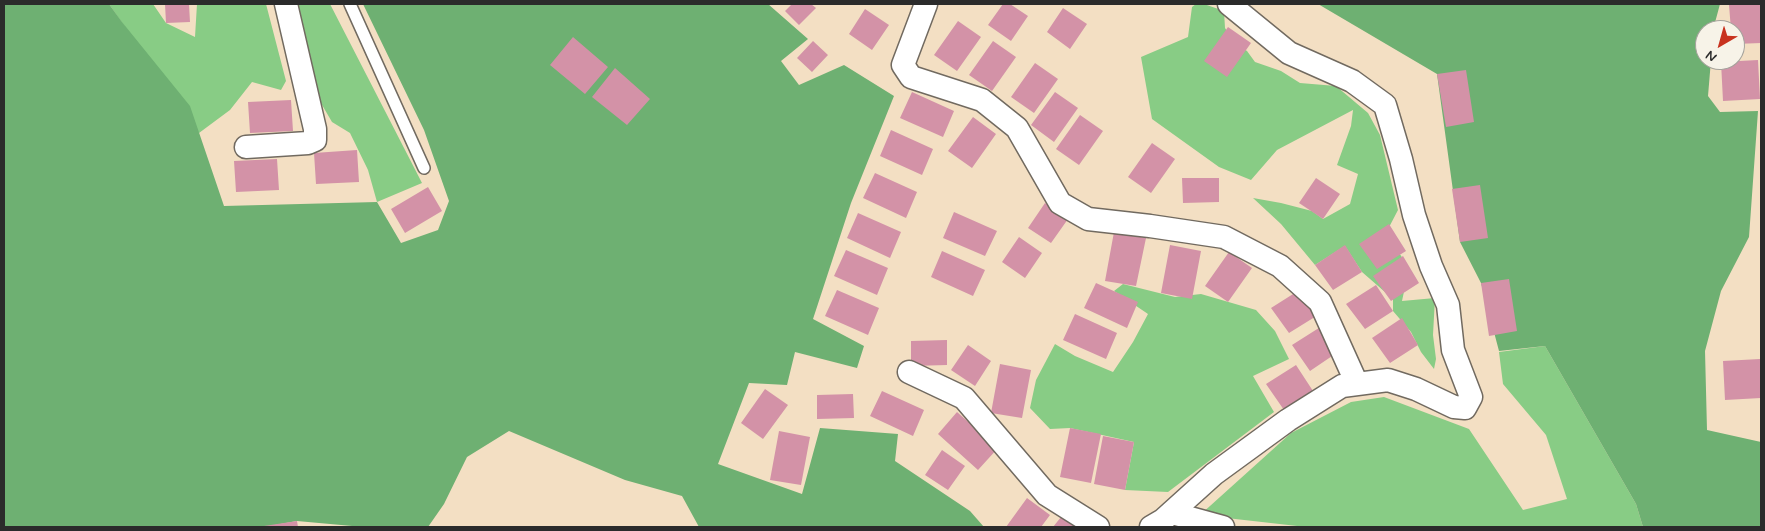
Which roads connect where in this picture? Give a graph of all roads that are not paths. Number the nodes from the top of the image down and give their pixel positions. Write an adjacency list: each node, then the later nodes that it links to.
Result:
1 (286, 4): 5 (street)
2 (350, 4): 6 (lane)
3 (926, 4): 8 (street)
4 (1229, 4): 8 (street)
5 (246, 148)
6 (424, 168)
7 (909, 372): 10 (street)
8 (1357, 384): 9 (street)
9 (1172, 513): 11 (street); 12 (street)
10 (1098, 527)
11 (1151, 527)
12 (1223, 527)

